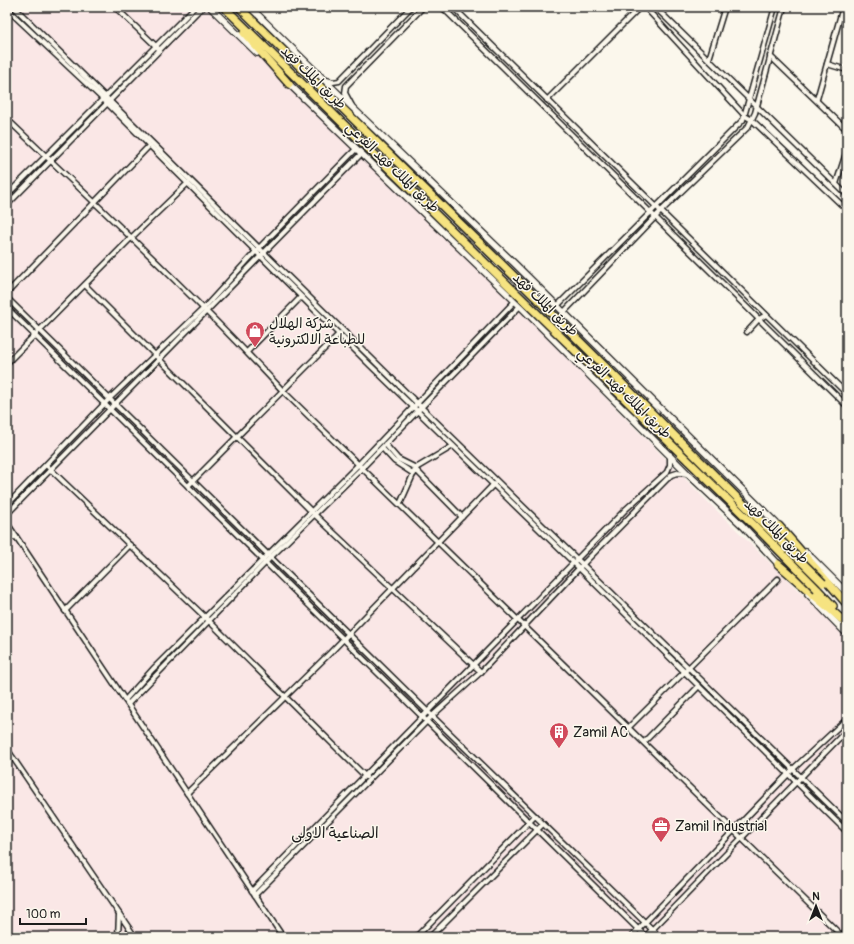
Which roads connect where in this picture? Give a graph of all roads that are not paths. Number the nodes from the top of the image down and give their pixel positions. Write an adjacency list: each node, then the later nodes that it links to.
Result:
1 (14, 7): 32 (street)
2 (115, 7): 24 (street)
3 (195, 7): 24 (street)
4 (205, 7): 19 (street); 25 (street)
5 (223, 7): 31 (highway); 147 (highway, طريق الملك فهد, bridge)
6 (239, 7): 143 (highway, طريق الملك فهد, bridge)
7 (250, 7): 30 (main road, طريق الملك فهد الفرعي)
8 (411, 7): 30 (street)
9 (423, 7): 38 (street)
10 (442, 7): 62 (street)
11 (453, 7): 35 (street)
12 (640, 7): 35 (street)
13 (645, 7): 39 (street)
14 (655, 7): 27 (street)
15 (720, 7): 21 (street)
16 (775, 7): 33 (street)
17 (784, 7): 26 (street)
18 (843, 7): 22 (street)
19 (211, 8): 31 (main road, طريق الملك فهد الفرعي)
20 (7, 9): 32 (street)
21 (725, 9): 27 (street)
22 (842, 13): 23 (street); 28 (street)
23 (847, 15)
24 (155, 45): 25 (street); 32 (street)
25 (160, 50): 36 (street)
26 (770, 56): 34 (street); 37 (street)
27 (709, 59): 33 (street)
28 (827, 64): 29 (street); 34 (street)
29 (847, 70)
30 (322, 78): 38 (main road, طريق الملك فهد الفرعي)
31 (289, 84): 46 (main road, طريق الملك فهد الفرعي)
32 (103, 97): 36 (street); 41 (street)
33 (748, 98): 37 (street); 39 (street)
34 (817, 99): 44 (street)
35 (547, 100): 60 (street)
36 (108, 102): 43 (street); 45 (street); 51 (street)
37 (756, 105): 42 (street); 53 (street)
38 (356, 111): 76 (main road, طريق الملك فهد الفرعي)
39 (745, 116): 42 (street); 60 (street)
40 (7, 119): 49 (street)
41 (82, 120): 43 (street); 49 (street)
42 (752, 120): 61 (street); 63 (street)
43 (88, 123): 50 (street)
44 (847, 130)
45 (149, 146): 52 (street); 58 (street)
46 (356, 149): 48 (main road, طريق الملك فهد الفرعي); 56 (street)
47 (847, 150): 53 (street)
48 (361, 154): 57 (street); 74 (main road, طريق الملك فهد الفرعي)
49 (46, 156): 50 (street); 54 (street)
50 (51, 160): 58 (street); 59 (street)
51 (192, 180): 52 (street); 66 (street)
52 (188, 183): 65 (street); 68 (street)
53 (836, 184): 55 (street)
54 (7, 195)
55 (847, 195)
56 (311, 196): 57 (street); 66 (street)
57 (315, 200): 67 (street)
58 (95, 202): 65 (street); 71 (street)
59 (7, 205)
60 (655, 206): 62 (street); 63 (street)
61 (847, 210)
62 (651, 212): 64 (street); 76 (street)
63 (660, 212): 64 (street); 80 (street)
64 (656, 218): 79 (street); 81 (street)
65 (131, 238): 70 (street); 78 (street)
66 (260, 247): 67 (street); 68 (street)
67 (264, 251): 69 (street); 82 (street)
68 (256, 252): 69 (street); 78 (street)
69 (261, 256): 72 (street); 78 (street)
70 (85, 284): 83 (street); 88 (street)
71 (7, 293)
72 (301, 297): 85 (street); 87 (street)
73 (7, 298): 83 (street)
74 (515, 301): 75 (main road, طريق الملك فهد الفرعي); 89 (street)
75 (520, 306): 92 (street); 95 (main road, طريق الملك فهد الفرعي)
76 (557, 306): 79 (main road, طريق الملك فهد الفرعي)
77 (7, 308): 86 (street)
78 (205, 310): 87 (street); 88 (street); 91 (street)
79 (563, 312): 94 (main road, طريق الملك فهد الفرعي)
80 (766, 315): 81 (street); 97 (street)
81 (759, 320): 84 (street); 102 (street)
82 (343, 329): 85 (street); 101 (street)
83 (40, 330): 86 (street); 98 (street)
84 (747, 332)
85 (338, 334): 96 (street); 104 (street)
86 (36, 335): 93 (street); 100 (street)
87 (247, 352): 96 (street)
88 (155, 355): 90 (street); 91 (street)
89 (463, 356): 92 (street); 101 (street)
90 (150, 360): 91 (street); 98 (street)
91 (160, 360): 99 (street); 105 (street)
92 (467, 360): 101 (street)
93 (7, 363)
94 (622, 372): 95 (main road); 126 (main road, طريق الملك فهد الفرعي)
95 (592, 378): 108 (main road, طريق الملك فهد الفرعي)
96 (283, 391): 105 (street); 110 (street)
97 (847, 394)
98 (110, 398): 99 (street); 100 (street)
99 (115, 403): 103 (street); 115 (street)
100 (105, 404): 103 (street); 109 (street)
101 (420, 405): 104 (street); 114 (street)
102 (847, 406)
103 (110, 408): 111 (street); 117 (street)
104 (416, 409): 106 (street); 107 (street); 110 (street)
105 (237, 436): 115 (street); 121 (street)
106 (384, 446): 110 (street); 112 (street)
107 (453, 446): 112 (street); 116 (street)
108 (670, 454): 113 (main road, طريق الملك فهد الفرعي); 120 (street)
109 (46, 464): 111 (street); 119 (street)
110 (361, 466): 118 (street); 121 (street)
111 (52, 470): 122 (street); 130 (street)
112 (415, 471): 118 (street); 124 (street)
113 (688, 474): 123 (street); 136 (main road, طريق الملك فهد الفرعي)
114 (497, 480): 116 (street); 132 (street)
115 (194, 481): 117 (street); 131 (street)
116 (493, 485): 124 (street); 134 (street)
117 (188, 486): 133 (street)
118 (400, 504): 129 (street)
119 (7, 505)
120 (626, 509): 123 (street); 132 (street)
121 (313, 513): 131 (street); 139 (street)
122 (7, 514)
123 (631, 515): 135 (street)
124 (462, 517): 129 (street)
125 (7, 523): 127 (street)
126 (779, 526): 142 (main road, طريق الملك فهد الفرعي); 143 (highway)
127 (16, 537): 128 (street); 144 (street)
128 (7, 538)
129 (438, 541): 139 (street); 145 (street)
130 (130, 545): 144 (street); 146 (street)
131 (269, 556): 133 (street); 149 (street)
132 (578, 559): 134 (street); 135 (street)
133 (264, 562): 146 (street); 151 (street)
134 (574, 563): 137 (street); 140 (street)
135 (583, 564): 137 (street); 153 (street)
136 (778, 564): 147 (highway); 150 (main road, طريق الملك فهد الفرعي)
137 (580, 568): 141 (street); 155 (street)
138 (778, 579): 153 (street)
139 (392, 588): 149 (street); 152 (street)
140 (550, 588): 141 (street); 145 (street)
141 (555, 593): 148 (street)
142 (847, 593)
143 (847, 605)
144 (66, 611): 158 (street)
145 (519, 619): 148 (street); 152 (street)
146 (207, 620): 157 (street); 158 (street); 158 (street)
147 (847, 623)
148 (525, 624): 154 (street); 164 (street)
149 (348, 633): 151 (street); 159 (street)
150 (847, 634)
151 (342, 638): 157 (street); 161 (street)
152 (474, 665): 154 (street); 159 (street)
153 (691, 668): 155 (street); 168 (street)
154 (481, 672): 160 (street)
155 (686, 672): 156 (street); 164 (street)
156 (698, 686): 166 (street); 169 (street)
157 (285, 696): 170 (street); 174 (street)
158 (127, 702): 174 (street)
159 (428, 712): 160 (street); 161 (street)
160 (432, 716): 163 (street); 175 (street)
161 (423, 717): 163 (street); 170 (street)
162 (847, 719): 168 (street)
163 (427, 722): 172 (street); 176 (street)
164 (629, 728): 166 (street)
165 (847, 730): 171 (street)
166 (644, 742): 180 (street)
167 (7, 749): 186 (street)
168 (793, 769): 169 (street); 171 (street)
169 (788, 774): 173 (street); 180 (street)
170 (365, 776): 172 (street); 183 (street)
171 (801, 776): 173 (street); 177 (street)
172 (369, 780): 184 (street)
173 (796, 782): 181 (street); 182 (street)
174 (187, 793): 183 (street)
175 (535, 816): 176 (street); 178 (street)
176 (530, 822): 179 (street); 185 (street)
177 (847, 822)
178 (543, 824): 179 (street); 188 (street)
179 (537, 830): 187 (street); 189 (street)
180 (734, 831): 182 (street); 188 (street)
181 (847, 832)
182 (742, 838): 190 (street); 192 (street)
183 (252, 891): 184 (street)
184 (255, 895): 195 (street)
185 (441, 912): 187 (street); 196 (street)
186 (119, 914): 193 (street); 194 (street)
187 (449, 917): 197 (street)
188 (645, 923): 189 (street); 190 (street)
189 (639, 930): 198 (street); 199 (street)
190 (652, 930): 199 (street); 200 (street)
191 (847, 930): 192 (street)
192 (842, 936)
193 (118, 937)
194 (135, 937)
195 (283, 937)
196 (416, 937)
197 (430, 937)
198 (632, 937)
199 (645, 937)
200 (660, 937)

